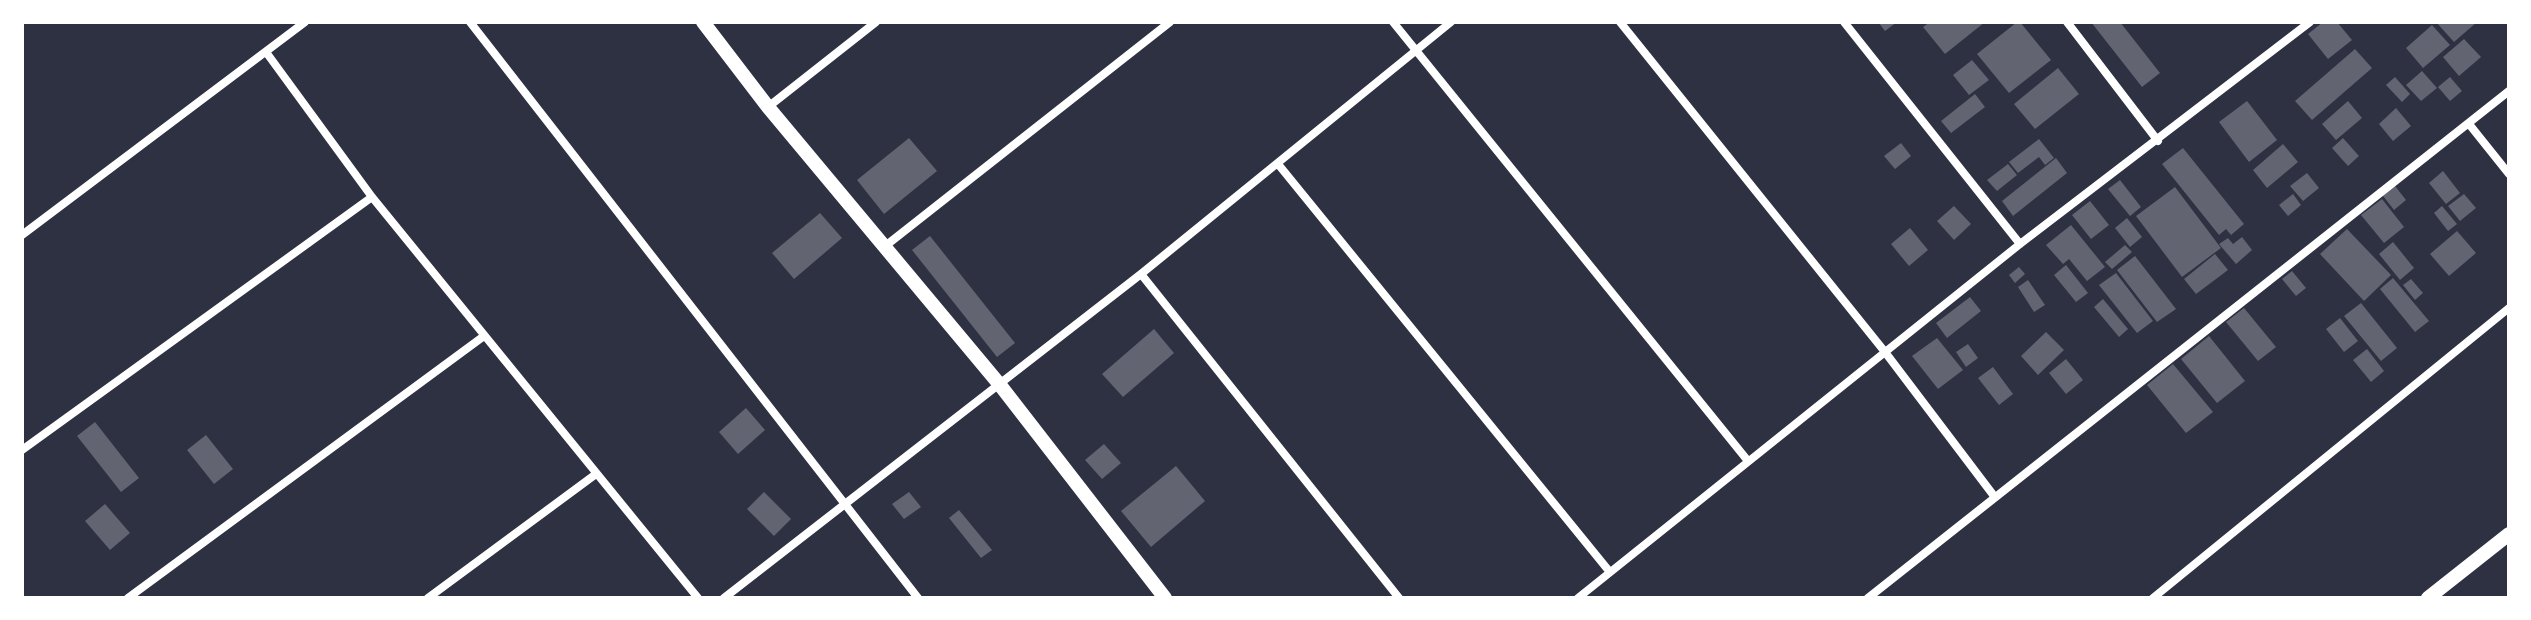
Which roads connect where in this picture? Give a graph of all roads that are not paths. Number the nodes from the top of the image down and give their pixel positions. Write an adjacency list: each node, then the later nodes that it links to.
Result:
1 (305, 22): 14 (street)
2 (470, 22): 34 (street)
3 (703, 22): 16 (main road)
4 (876, 22): 16 (street)
5 (1170, 22): 24 (street)
6 (1393, 22): 13 (street)
7 (1451, 22): 13 (street)
8 (1620, 22): 28 (street)
9 (1844, 22): 23 (street)
10 (2067, 22): 18 (street)
11 (2310, 22): 12 (street)
12 (2300, 25): 18 (street)
13 (1415, 49): 19 (street); 31 (street)
14 (266, 52): 21 (street); 22 (street)
15 (2509, 91): 17 (street)
16 (768, 107): 24 (main road)
17 (2469, 124): 20 (street); 33 (street)
18 (2158, 141): 23 (street)
19 (1278, 164): 25 (street); 36 (street)
20 (2509, 174)
21 (372, 197): 27 (street); 30 (street)
22 (22, 235)
23 (2020, 244): 28 (street)
24 (884, 247): 29 (main road)
25 (1141, 274): 29 (street); 43 (street)
26 (2509, 308): 46 (street)
27 (484, 336): 32 (street); 37 (street)
28 (1885, 352): 31 (street); 33 (street)
29 (1000, 385): 34 (street); 42 (main road)
30 (22, 450)
31 (1748, 461): 36 (street)
32 (596, 474): 38 (street); 39 (street)
33 (1994, 496): 45 (street)
34 (843, 505): 40 (street); 41 (street)
35 (2509, 534): 47 (main road)
36 (1609, 571): 44 (street)
37 (128, 598)
38 (428, 598)
39 (698, 598)
40 (724, 598)
41 (918, 598)
42 (1165, 598)
43 (1399, 598)
44 (1578, 598)
45 (1868, 598)
46 (2153, 598)
47 (2428, 598)

